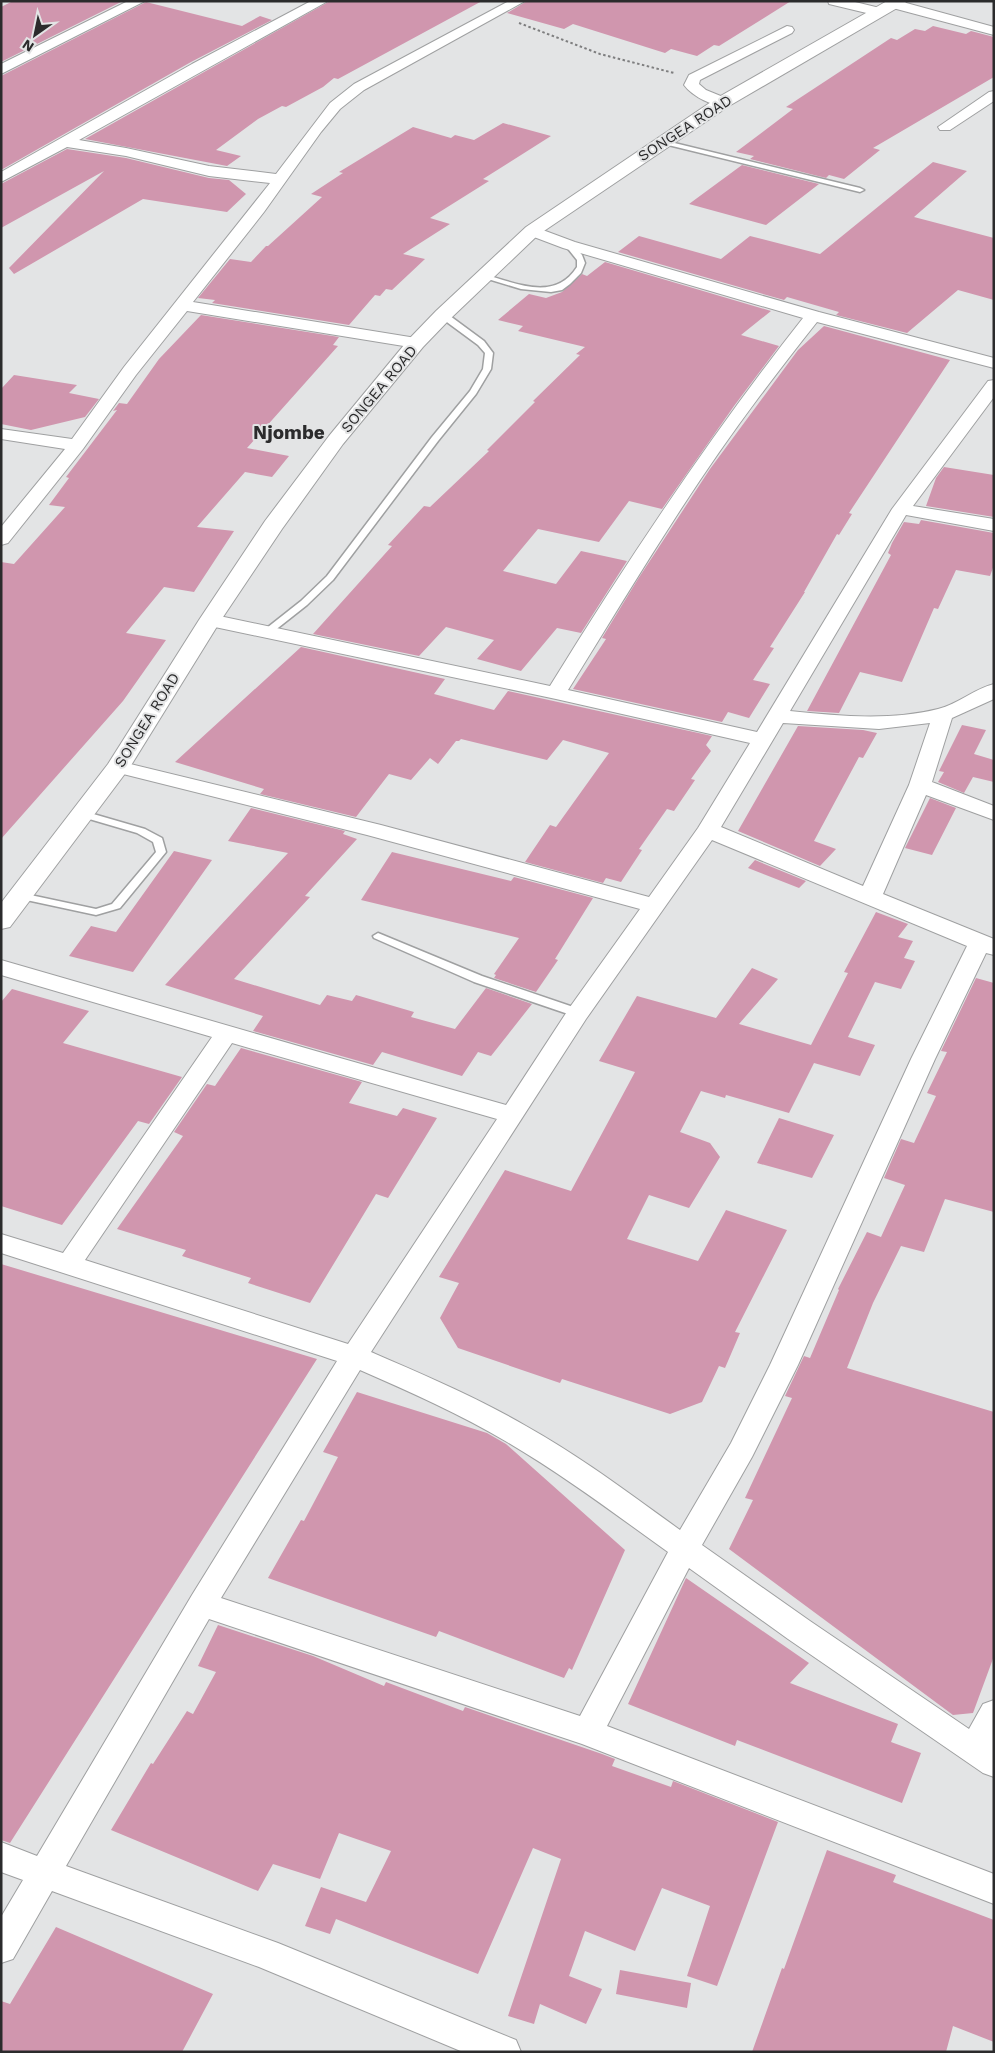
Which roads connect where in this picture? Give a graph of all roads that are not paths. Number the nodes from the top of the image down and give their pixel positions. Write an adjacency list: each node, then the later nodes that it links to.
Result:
1 (139, 1): 8 (street)
2 (322, 1): 14 (street)
3 (520, 1): 17 (street)
4 (841, 2): 5 (street)
5 (891, 6): 7 (street); 10 (highway, SONGEA ROAD)
6 (787, 30): 10 (street)
7 (994, 31)
8 (1, 70)
9 (994, 95): 11 (street)
10 (723, 102): 15 (highway, SONGEA ROAD)
11 (968, 112): 12 (street); 13 (street)
12 (985, 116)
13 (945, 127)
14 (64, 142): 16 (street); 17 (street)
15 (662, 142): 18 (lane); 19 (highway, SONGEA ROAD)
16 (1, 178)
17 (279, 179): 22 (street)
18 (860, 190)
19 (532, 231): 20 (street); 21 (highway, SONGEA ROAD)
20 (569, 245): 21 (lane); 24 (street)
21 (482, 276): 23 (highway, SONGEA ROAD)
22 (181, 305): 25 (street); 29 (street)
23 (443, 315): 25 (highway, SONGEA ROAD); 34 (lane)
24 (813, 316): 26 (street); 36 (street)
25 (416, 343): 33 (highway, SONGEA ROAD)
26 (994, 363)
27 (994, 385): 30 (street)
28 (1, 434): 29 (street)
29 (78, 444): 32 (street)
30 (901, 509): 31 (street); 38 (street)
31 (994, 525)
32 (1, 539)
33 (210, 620): 34 (street); 40 (highway, SONGEA ROAD)
34 (266, 633): 36 (street)
35 (993, 691): 37 (street)
36 (556, 693): 39 (street)
37 (943, 715): 38 (street); 41 (street)
38 (776, 716): 39 (street)
39 (761, 740): 44 (street)
40 (118, 767): 42 (highway, SONGEA ROAD); 47 (street)
41 (920, 785): 43 (street); 46 (street)
42 (83, 814): 45 (highway, SONGEA ROAD); 45 (lane)
43 (994, 814)
44 (708, 830): 46 (street); 47 (street)
45 (21, 896): 48 (highway, SONGEA ROAD)
46 (870, 898): 50 (street)
47 (654, 906): 52 (street)
48 (1, 921)
49 (378, 936): 52 (lane)
50 (987, 946): 58 (street)
51 (1, 967): 53 (street)
52 (578, 1013): 54 (street)
53 (226, 1034): 54 (street); 56 (street)
54 (513, 1115): 57 (street)
55 (1, 1243): 56 (street)
56 (69, 1264): 57 (street)
57 (354, 1356): 58 (street); 59 (street)
58 (685, 1548): 61 (street); 62 (street)
59 (202, 1604): 61 (street); 64 (street)
60 (994, 1714): 62 (street)
61 (588, 1732): 65 (street)
62 (984, 1756)
63 (1, 1857): 64 (street)
64 (46, 1872): 66 (street); 67 (street)
65 (994, 1889)
66 (1, 1948)
67 (504, 2052)

